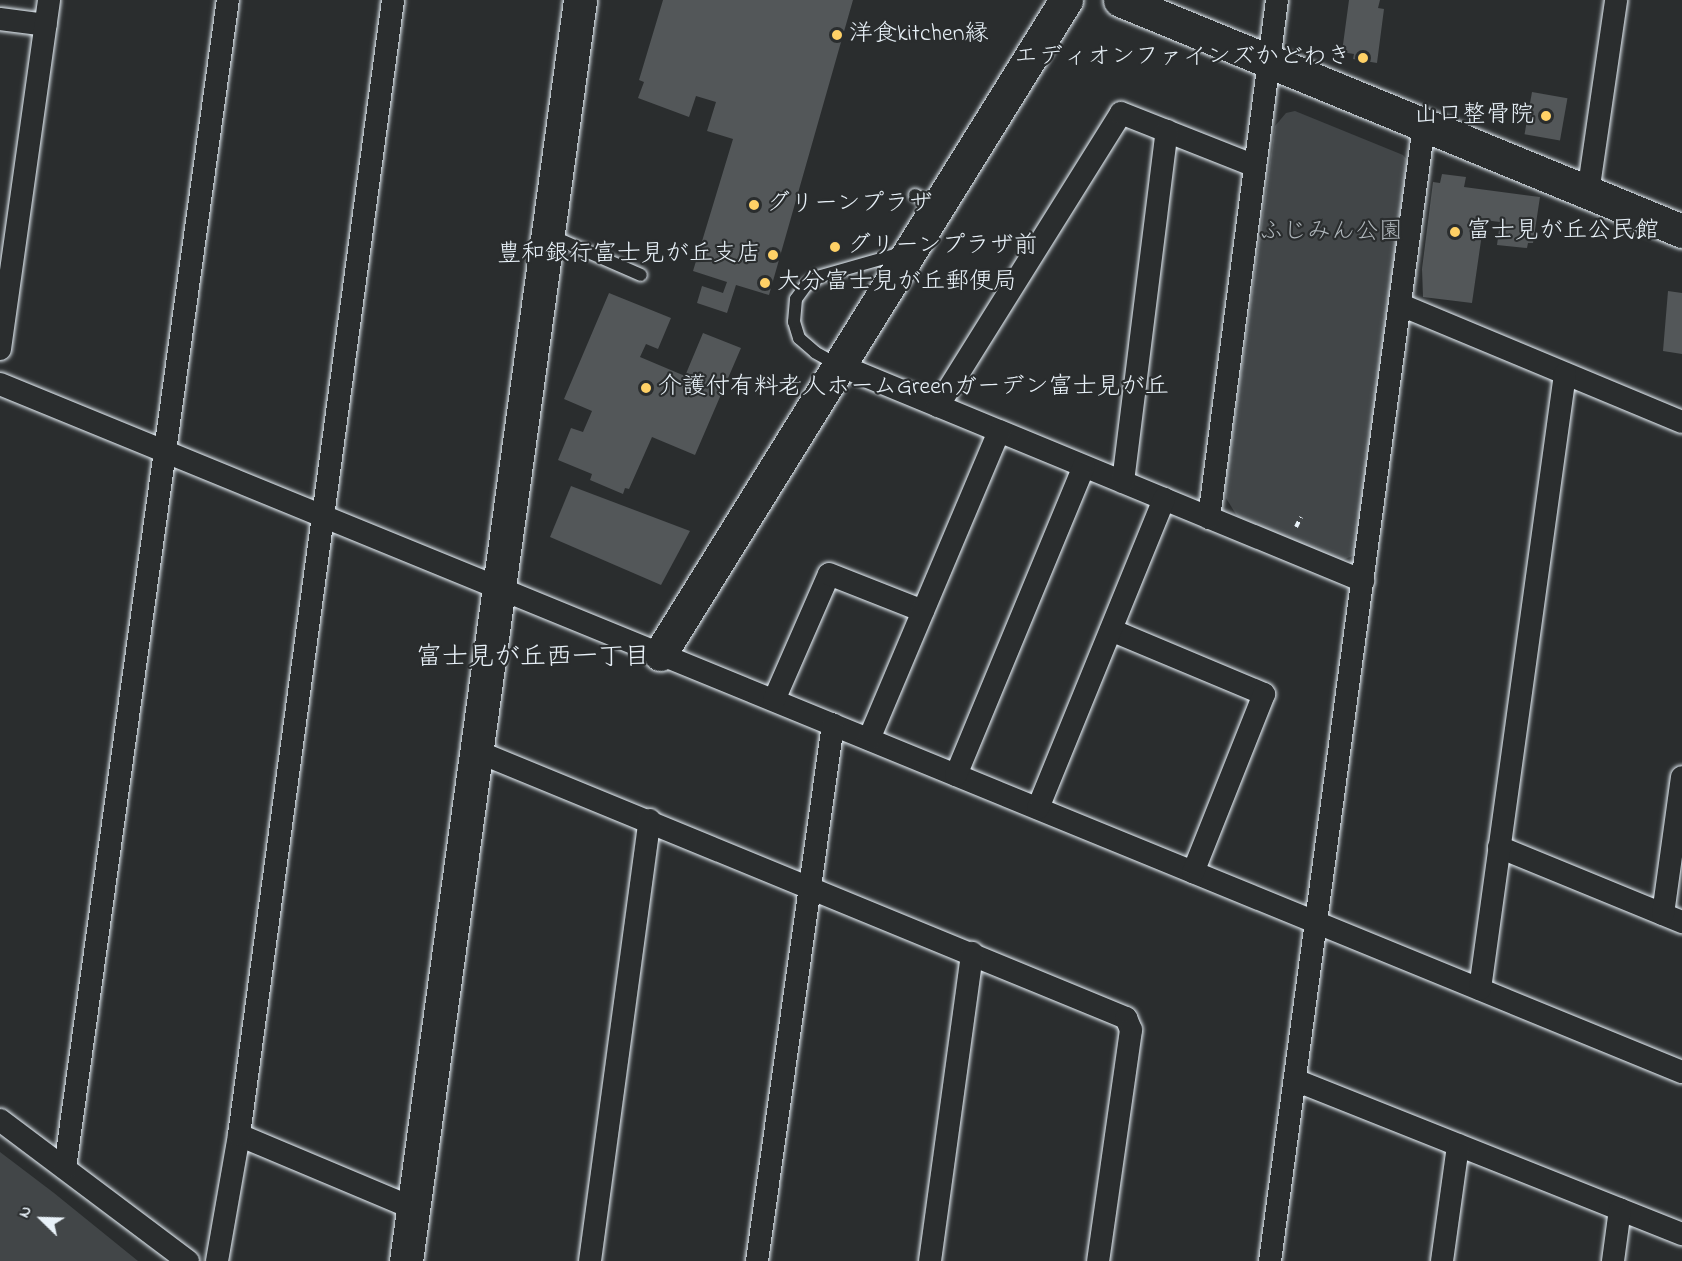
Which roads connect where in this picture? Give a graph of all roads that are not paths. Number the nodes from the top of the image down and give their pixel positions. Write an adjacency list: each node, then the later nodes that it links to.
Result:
1 (49, 0): 10 (street)
2 (228, 0): 28 (street)
3 (393, 0): 32 (street)
4 (580, 0): 17 (street)
5 (1066, 0): 18 (street)
6 (1120, 0): 11 (street)
7 (1277, 0): 11 (street)
8 (1612, 1): 15 (street)
9 (0, 19): 10 (street)
10 (46, 25): 21 (street)
11 (1268, 61): 12 (street); 14 (street)
12 (1424, 125): 15 (street); 20 (street)
13 (1167, 131): 14 (street); 25 (street); 30 (street)
14 (1255, 166): 33 (street)
15 (1588, 193): 16 (street)
16 (1682, 231)
17 (548, 235): 19 (lane); 35 (street)
18 (910, 250): 22 (street); 22 (lane)
19 (641, 275)
20 (1401, 305): 23 (street); 34 (street)
21 (0, 349)
22 (839, 365): 25 (street); 38 (street)
23 (1564, 374): 26 (street); 47 (street)
24 (0, 384): 28 (street)
25 (938, 406): 27 (street)
26 (1682, 422)
27 (999, 431): 29 (street); 36 (street)
28 (165, 451): 32 (street); 59 (street)
29 (1084, 466): 30 (street); 43 (street)
30 (1123, 482): 31 (street)
31 (1164, 499): 33 (street); 37 (street)
32 (324, 516): 35 (street); 57 (street)
33 (1209, 518): 34 (street)
34 (1363, 581): 51 (street)
35 (499, 587): 38 (street); 42 (street)
36 (923, 611): 39 (street); 41 (street)
37 (1111, 630): 45 (street); 48 (street)
38 (660, 654): 39 (street)
39 (774, 700): 40 (street)
40 (833, 724): 41 (street); 49 (street)
41 (869, 739): 43 (street)
42 (476, 751): 46 (street); 60 (street)
43 (956, 775): 45 (street)
44 (1682, 777): 50 (street)
45 (1038, 808): 48 (street)
46 (650, 820): 49 (street); 66 (street)
47 (1499, 847): 50 (street); 53 (street)
48 (1193, 872): 51 (street)
49 (810, 887): 52 (street); 67 (street)
50 (1672, 918)
51 (1316, 922): 53 (street); 55 (street)
52 (972, 953): 68 (street); 69 (street)
53 (1480, 989): 54 (street)
54 (1682, 1072)
55 (1295, 1080): 58 (street); 70 (street)
56 (0, 1120): 59 (street)
57 (238, 1135): 60 (street); 64 (street)
58 (1458, 1145): 61 (street); 71 (street)
59 (64, 1168): 63 (street)
60 (413, 1208): 65 (street)
61 (1620, 1209): 62 (street); 72 (street)
62 (1682, 1234)
63 (188, 1261)
64 (217, 1261)
65 (406, 1261)
66 (590, 1261)
67 (757, 1261)
68 (930, 1261)
69 (1098, 1261)
70 (1270, 1261)
71 (1442, 1261)
72 (1613, 1261)

